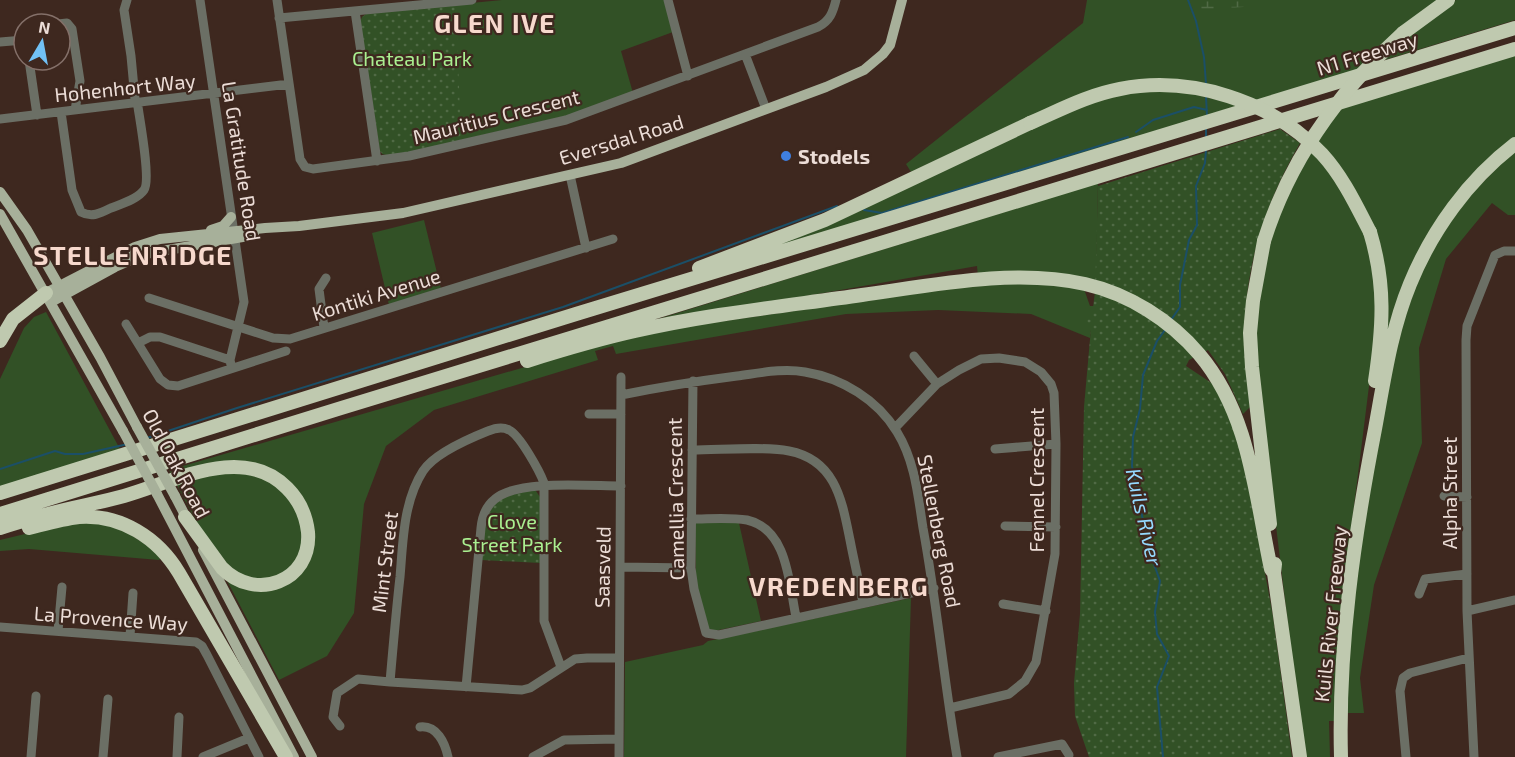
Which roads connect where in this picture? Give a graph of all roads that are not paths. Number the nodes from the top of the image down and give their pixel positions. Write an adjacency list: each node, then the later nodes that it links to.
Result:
1 (127, 0): 19 (street)
2 (200, 0): 18 (street, La Gratitude Road)
3 (277, 0): 10 (street, Mauritius Crescent)
4 (472, 0): 9 (street)
5 (669, 0): 16 (street)
6 (836, 0): 14 (street, Mauritius Crescent)
7 (902, 0): 20 (main road, Eversdal Road)
8 (1448, 0): 77 (highway, bridge)
9 (355, 11): 10 (street); 26 (street)
10 (279, 18): 17 (street, Mauritius Crescent)
11 (1515, 27): 41 (highway, N1 Freeway)
12 (72, 29): 21 (street)
13 (1515, 49): 58 (highway, N1 Freeway)
14 (745, 54): 16 (street, Mauritius Crescent); 20 (street)
15 (31, 72): 23 (street)
16 (688, 76): 26 (street, Mauritius Crescent)
17 (289, 84): 18 (street, Hohenhort Way); 26 (street, Mauritius Crescent)
18 (213, 95): 19 (street, Hohenhort Way); 30 (street, La Gratitude Road)
19 (136, 104): 21 (street, Hohenhort Way); 22 (street)
20 (766, 109): 27 (main road, Eversdal Road)
21 (75, 110): 22 (street, Hohenhort Way)
22 (61, 112): 23 (street, Hohenhort Way)
23 (37, 115): 24 (street, Hohenhort Way)
24 (0, 119)
25 (1515, 144): 62 (highway)
26 (377, 161)
27 (570, 176): 31 (main road, Eversdal Road); 34 (street)
28 (0, 192): 38 (main road, Old Oak Road)
29 (0, 214): 39 (main road, Old Oak Road)
30 (231, 217): 31 (street, La Gratitude Road); 32 (main road)
31 (234, 235): 32 (main road, Eversdal Road); 37 (main road, Eversdal Road); 44 (street, La Gratitude Road)
32 (176, 236): 38 (main road, Eversdal Road)
33 (613, 240): 34 (street, Kontiki Avenue)
34 (586, 248): 45 (street, Kontiki Avenue)
35 (1515, 251): 67 (street, Alpha Street)
36 (326, 278): 45 (street)
37 (87, 281): 38 (main road, Eversdal Road); 42 (main road)
38 (61, 289): 39 (main road, Eversdal Road); 42 (main road, Old Oak Road)
39 (49, 297): 46 (highway); 112 (main road, Old Oak Road, bridge)
40 (149, 298): 44 (street, Kontiki Avenue)
41 (576, 314): 62 (highway, bridge); 65 (highway)
42 (76, 316): 69 (main road, Old Oak Road, bridge)
43 (126, 324): 47 (street)
44 (239, 327): 45 (street, Kontiki Avenue); 50 (street, La Gratitude Road)
45 (324, 328)
46 (0, 341)
47 (138, 343): 50 (street); 50 (street)
48 (286, 351): 50 (street)
49 (914, 356): 53 (street)
50 (231, 364)
51 (621, 377): 54 (street, Saasveld)
52 (693, 381): 54 (street, Stellenberg Road); 57 (street, Stellenberg Road); 61 (street, Camellia Crescent)
53 (937, 384): 57 (street, Fennel Crescent); 59 (street, Fennel Crescent)
54 (621, 395): 56 (street, Saasveld)
55 (589, 414): 56 (street)
56 (621, 414): 64 (street, Saasveld)
57 (895, 428): 80 (street, Stellenberg Road)
58 (260, 432): 68 (highway); 77 (highway)
59 (1056, 444): 60 (street); 72 (street, Fennel Crescent)
60 (995, 449)
61 (692, 450): 70 (street, Camellia Crescent); 84 (street)
62 (1365, 476): 120 (highway, Kuils River Freeway)
63 (544, 486): 64 (street); 94 (street); 95 (street, Mint Street); 96 (street)
64 (621, 486): 75 (street, Saasveld)
65 (0, 493)
66 (1444, 496): 67 (street)
67 (1467, 497): 78 (street, Alpha Street)
68 (0, 514)
69 (185, 517): 73 (highway); 113 (main road, Old Oak Road)
70 (691, 519): 76 (street, Camellia Crescent); 88 (street)
71 (1005, 526): 72 (street)
72 (1056, 527): 86 (street, Fennel Crescent)
73 (0, 528)
74 (0, 536): 111 (highway)
75 (620, 567): 76 (street); 92 (street, Saasveld)
76 (691, 568): 88 (street, Camellia Crescent)
77 (1274, 573): 119 (highway, Kuils River Freeway)
78 (1467, 574): 82 (street); 87 (street, Alpha Street)
79 (62, 587): 90 (street)
80 (934, 588): 84 (street, Camellia Crescent); 99 (street, Stellenberg Road)
81 (133, 593): 91 (street)
82 (1419, 594)
83 (1515, 600): 87 (street)
84 (863, 603): 88 (street, Camellia Crescent)
85 (1004, 604): 86 (street)
86 (1046, 611): 99 (street, Fennel Crescent)
87 (1467, 611): 93 (street, Alpha Street)
88 (796, 617)
89 (0, 627): 90 (street, La Provence Way)
90 (58, 631): 91 (street, La Provence Way)
91 (130, 636): 103 (street, La Provence Way)
92 (619, 658): 94 (street); 104 (street, Saasveld)
93 (1468, 658): 121 (street); 122 (street, Alpha Street)
94 (561, 667): 96 (street)
95 (390, 682): 96 (street); 101 (street)
96 (466, 687)
97 (36, 696): 106 (street)
98 (108, 699): 107 (street)
99 (950, 708): 117 (street, Stellenberg Road)
100 (179, 717): 108 (street)
101 (340, 726)
102 (420, 727): 114 (street)
103 (249, 738): 109 (street); 110 (street, La Provence Way)
104 (619, 739): 115 (street); 116 (street, Saasveld)
105 (1069, 755): 118 (street)
106 (31, 757)
107 (103, 757)
108 (177, 757)
109 (203, 757)
110 (259, 757)
111 (286, 757)
112 (294, 757)
113 (312, 757)
114 (448, 757)
115 (532, 757)
116 (619, 757)
117 (957, 757)
118 (998, 757)
119 (1300, 757)
120 (1341, 757)
121 (1406, 757)
122 (1473, 757)

